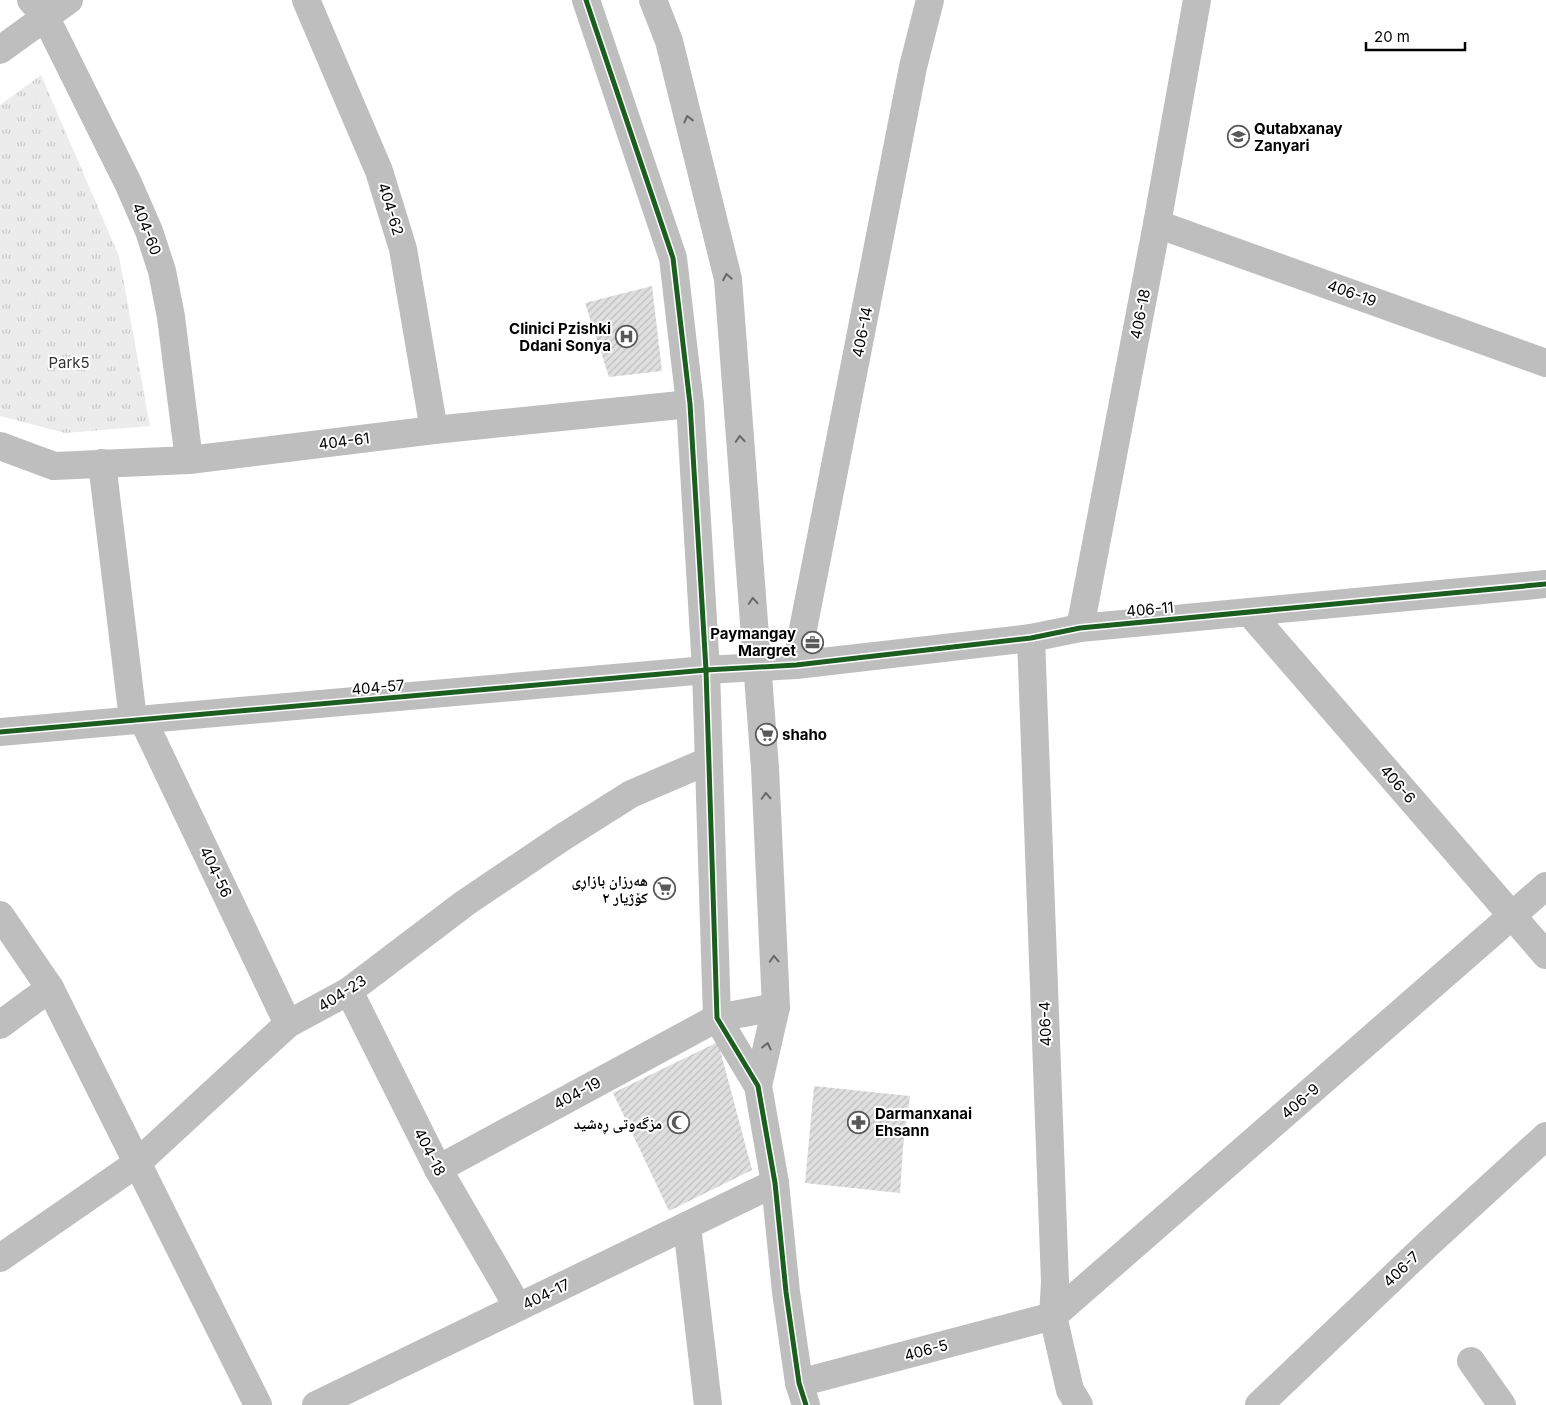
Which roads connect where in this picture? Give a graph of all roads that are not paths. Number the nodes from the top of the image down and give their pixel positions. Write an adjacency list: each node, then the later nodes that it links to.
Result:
1 (69, 0): 7 (street)
2 (306, 0): 12 (street, 404-62)
3 (586, 0): 11 (street)
4 (653, 0): 21 (street, one-way to 4)
5 (930, 0): 20 (street, 406-14)
6 (1197, 0): 9 (street, 406-18)
7 (38, 8): 8 (street); 14 (street, 404-60)
8 (0, 50)
9 (1157, 224): 10 (street, 406-19); 18 (street, 406-18)
10 (1546, 363)
11 (690, 404): 12 (street, 404-61); 22 (street)
12 (434, 430): 14 (street, 404-61)
13 (0, 446): 15 (street, 404-61)
14 (189, 460): 15 (street, 404-61)
15 (102, 462): 23 (street, 404-56)
16 (1546, 584): 17 (street, 406-11)
17 (1250, 613): 18 (street, 406-11); 28 (street, 406-6)
18 (1080, 628): 19 (street, 406-11)
19 (1031, 638): 20 (street, 406-11); 44 (street, 406-4)
20 (796, 665): 21 (street, 406-11)
21 (758, 667): 22 (street, 404-57); 32 (street, one-way to 21)
22 (706, 670): 23 (street, 404-57); 25 (street)
23 (138, 720): 24 (street, 404-57); 34 (street, 404-56)
24 (0, 732)
25 (708, 761): 31 (street, 404-23); 33 (street)
26 (1546, 886): 28 (street, 406-9)
27 (0, 915): 30 (street)
28 (1512, 916): 29 (street, 406-6); 44 (street, 406-9)
29 (1546, 955)
30 (50, 988): 35 (street); 38 (street)
31 (349, 991): 34 (street, 404-23); 39 (street, 404-18)
32 (776, 1007): 33 (street, 404-19); 36 (street, one-way to 32)
33 (717, 1018): 36 (street); 39 (street, 404-19)
34 (288, 1024): 38 (street, 404-23)
35 (0, 1025)
36 (758, 1086): 40 (street)
37 (1546, 1136): 51 (street, 406-7)
38 (136, 1164): 42 (street, 404-23); 47 (street)
39 (438, 1169): 43 (street, 404-18)
40 (775, 1183): 41 (street, 404-17); 46 (street)
41 (687, 1226): 43 (street, 404-17); 49 (street)
42 (0, 1258)
43 (518, 1307): 48 (street, 404-17)
44 (1053, 1316): 46 (street, 406-5); 50 (street, 406-4)
45 (1471, 1361): 52 (street)
46 (802, 1394)
47 (258, 1405)
48 (316, 1405)
49 (708, 1405)
50 (1079, 1405)
51 (1259, 1405)
52 (1502, 1405)

